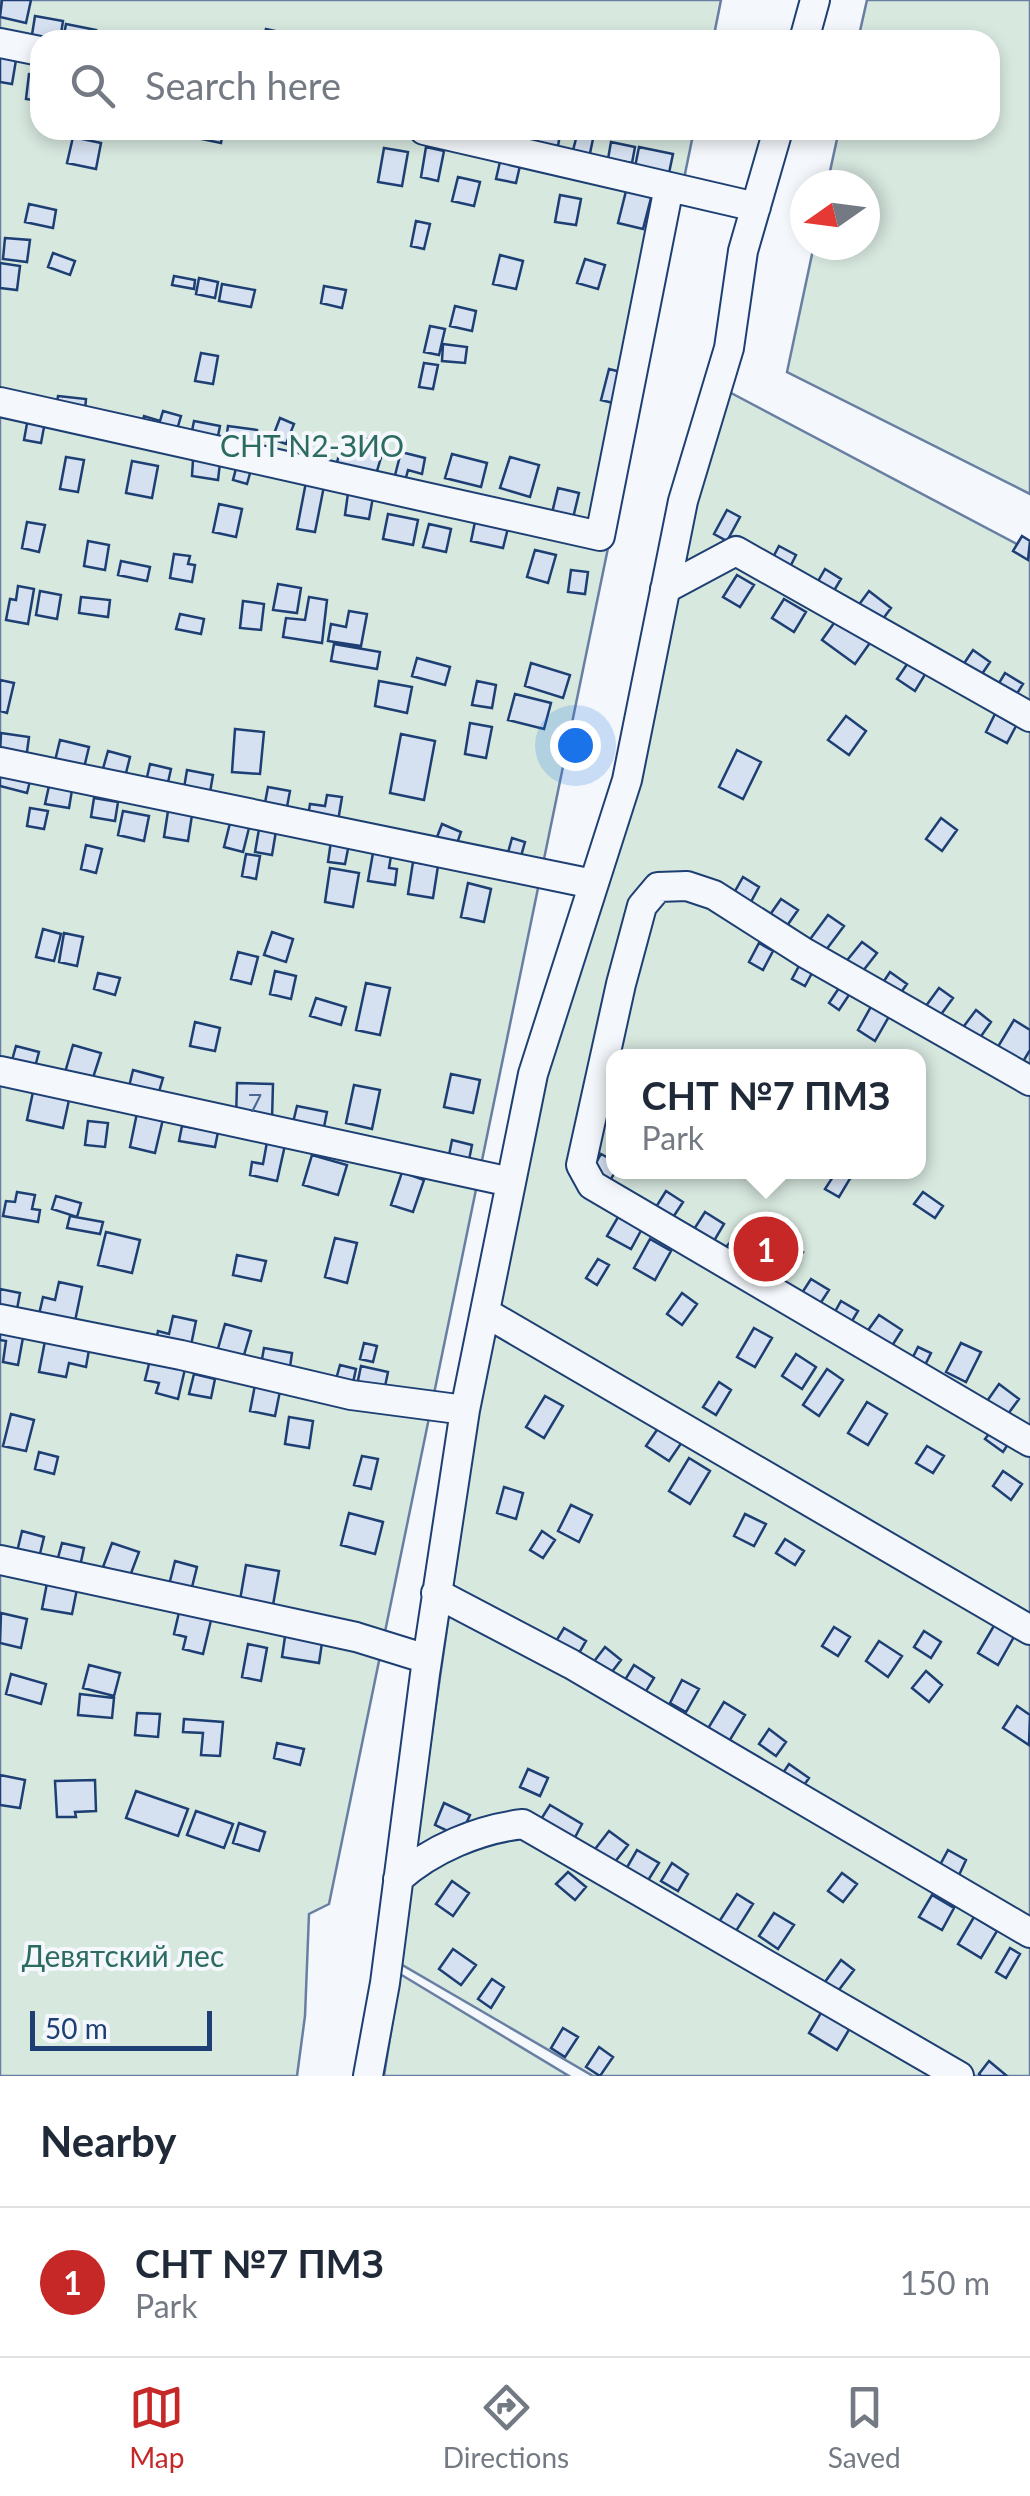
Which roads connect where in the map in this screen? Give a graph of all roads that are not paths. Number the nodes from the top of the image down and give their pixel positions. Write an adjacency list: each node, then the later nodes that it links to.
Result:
1 (815, 0): 2 (street)
2 (807, 30)
3 (0, 43): 4 (street)
4 (30, 49)
5 (467, 140): 7 (street)
6 (775, 140): 8 (street)
7 (669, 187): 8 (street); 9 (street)
8 (756, 207): 10 (street)
9 (0, 402)
10 (666, 589): 11 (street); 13 (street)
11 (1030, 717)
12 (0, 762): 13 (street)
13 (593, 884): 18 (street)
14 (607, 1049): 17 (street)
15 (606, 1052): 22 (street)
16 (0, 1071): 18 (street)
17 (1030, 1081)
18 (511, 1182): 21 (street)
19 (492, 1317): 25 (street)
20 (0, 1319): 21 (street)
21 (465, 1410): 24 (street)
22 (1030, 1442)
23 (0, 1560): 26 (street)
24 (436, 1593): 26 (street); 28 (street)
25 (1030, 1630)
26 (427, 1659): 27 (street)
27 (398, 1879): 29 (street); 30 (street)
28 (1030, 1934)
29 (368, 2076)
30 (959, 2076)

